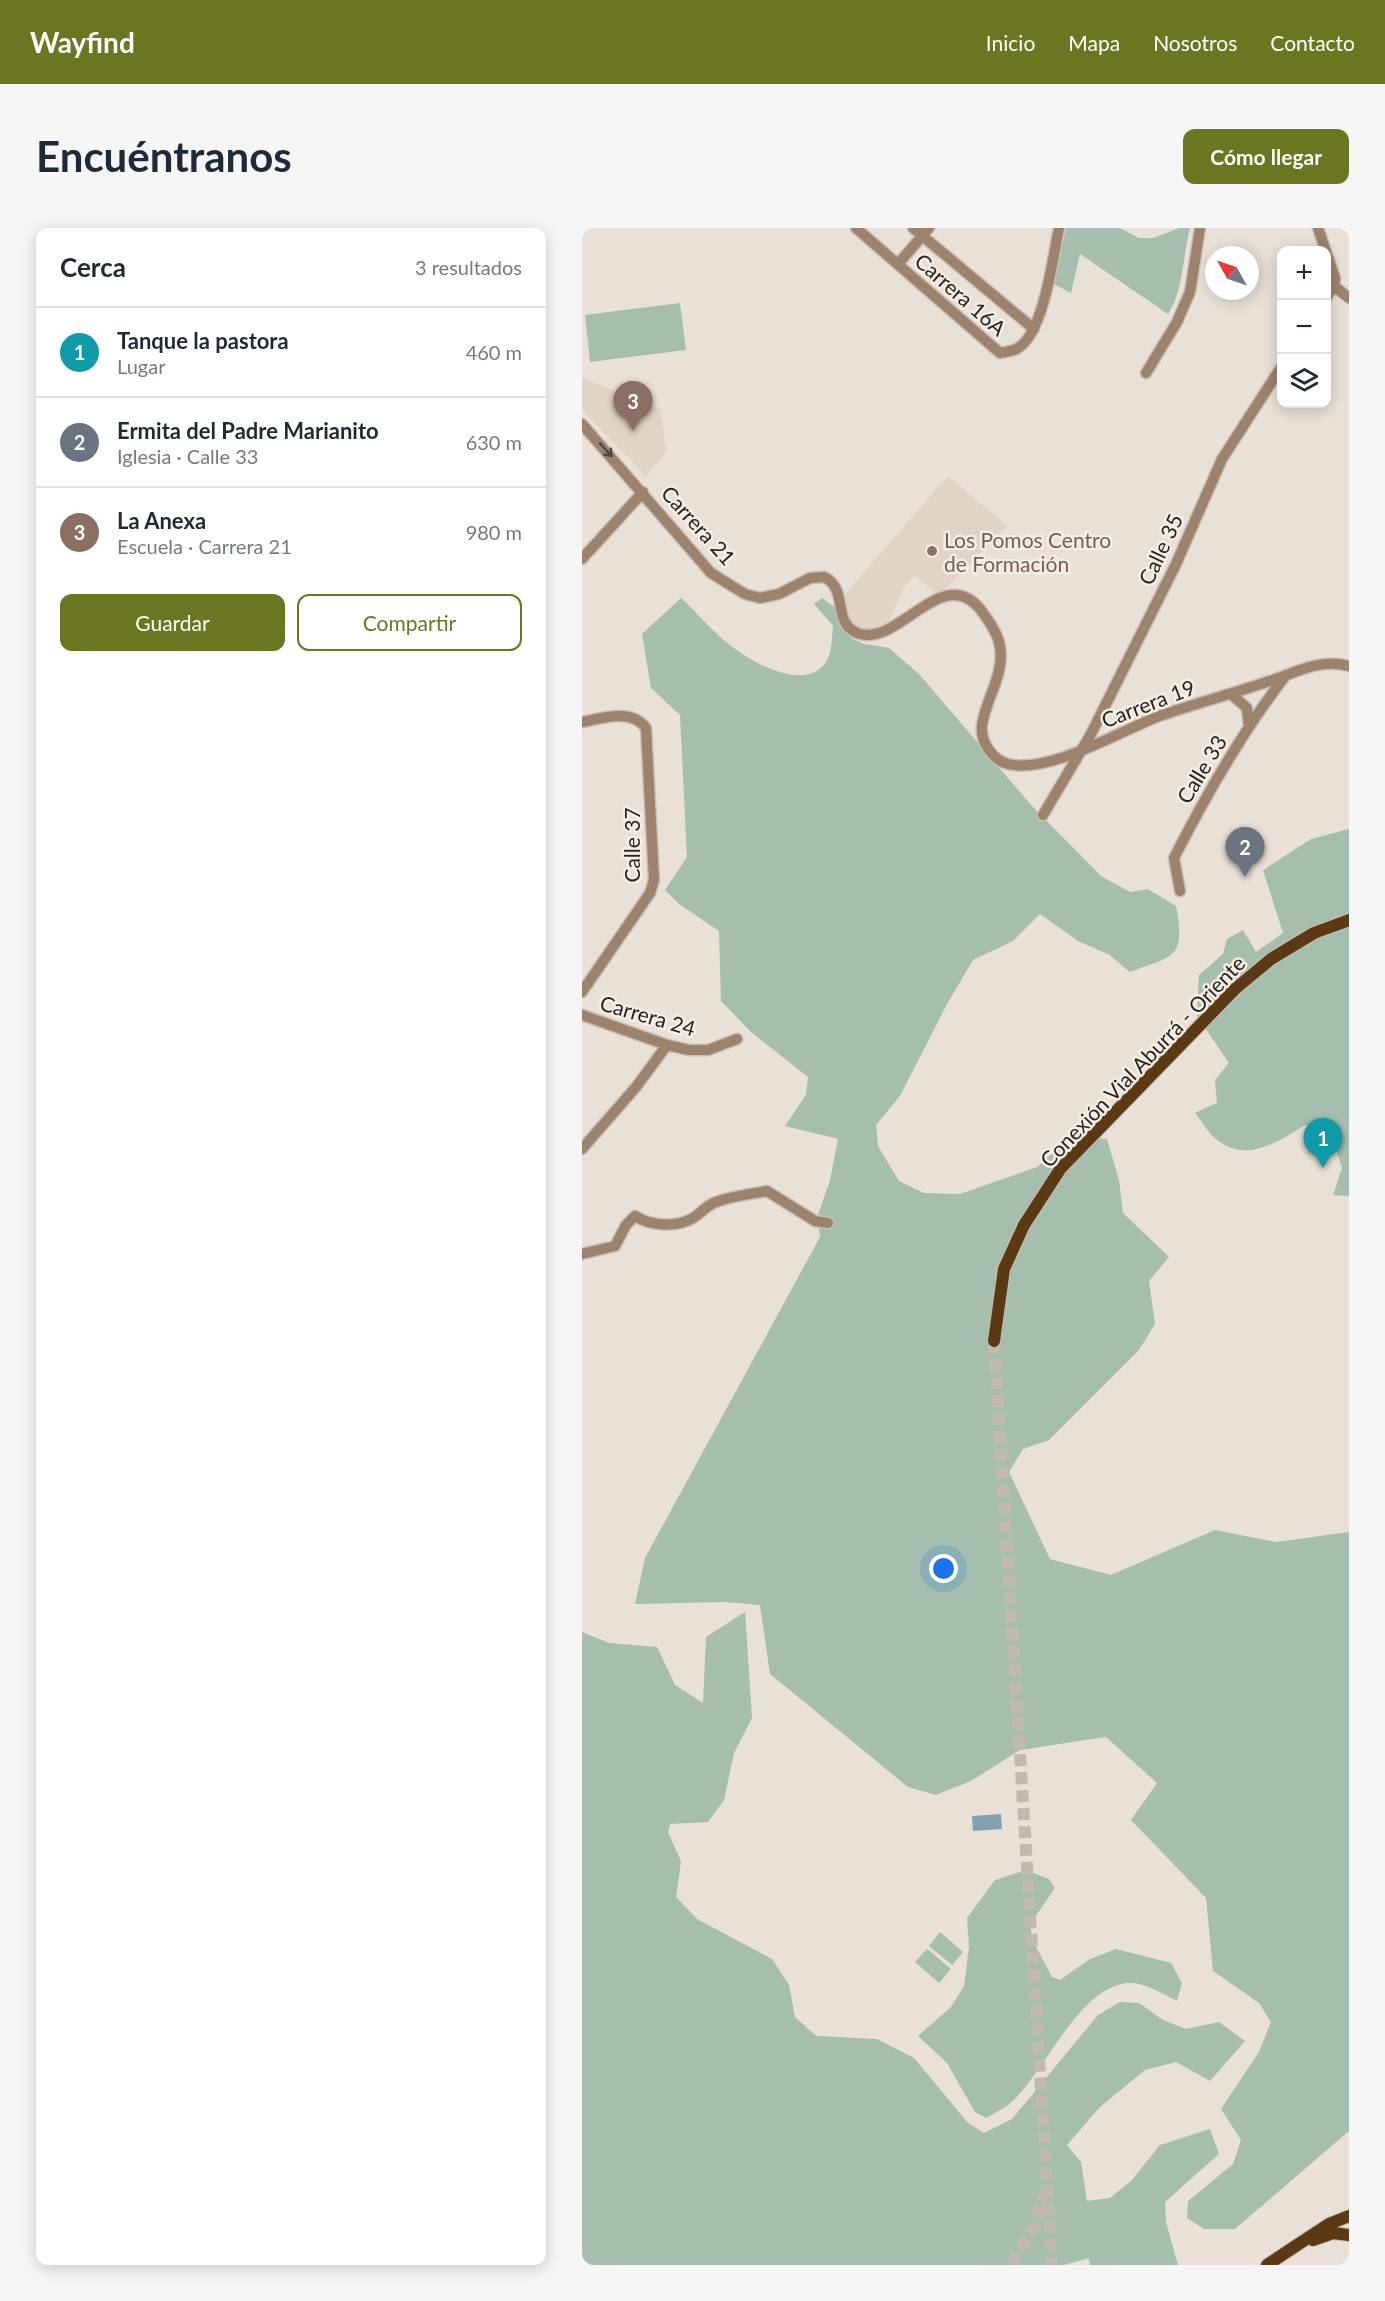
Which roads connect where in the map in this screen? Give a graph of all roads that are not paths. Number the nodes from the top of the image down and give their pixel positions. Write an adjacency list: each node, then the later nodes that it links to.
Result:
1 (856, 228): 7 (street, Carrera 16A)
2 (913, 228): 6 (street)
3 (1059, 228): 11 (street)
4 (1200, 228): 13 (street)
5 (1318, 228): 8 (street)
6 (925, 232): 7 (street); 11 (street)
7 (897, 264): 11 (street, Carrera 16A)
8 (1334, 286): 9 (street); 10 (street)
9 (1331, 290)
10 (1349, 298)
11 (1034, 329)
12 (1277, 372): 22 (street, Calle 35)
13 (1146, 373)
14 (582, 424): 15 (street, Carrera 21, one-way to 15)
15 (643, 492): 16 (street); 22 (street, Carrera 21)
16 (582, 559)
17 (1349, 666): 18 (street, Carrera 19)
18 (1286, 675): 19 (street, Carrera 19); 21 (street, Calle 33)
19 (1231, 694): 21 (street); 22 (street, Carrera 19)
20 (582, 722): 26 (street, Calle 37)
21 (1248, 730): 24 (street, Calle 33)
22 (1079, 752): 23 (street, Calle 35)
23 (1042, 815)
24 (1180, 891)
25 (1349, 920): 33 (main road, Conexión Vial Aburrá - Oriente)
26 (582, 992)
27 (582, 1015): 29 (street, Carrera 24)
28 (736, 1039): 29 (street, Carrera 24)
29 (666, 1045): 30 (street)
30 (582, 1149)
31 (828, 1223): 32 (street)
32 (582, 1254)
33 (994, 1341)
34 (1349, 2216): 36 (main road)
35 (1349, 2235): 36 (main road)
36 (1288, 2249): 37 (main road)
37 (1267, 2265)

